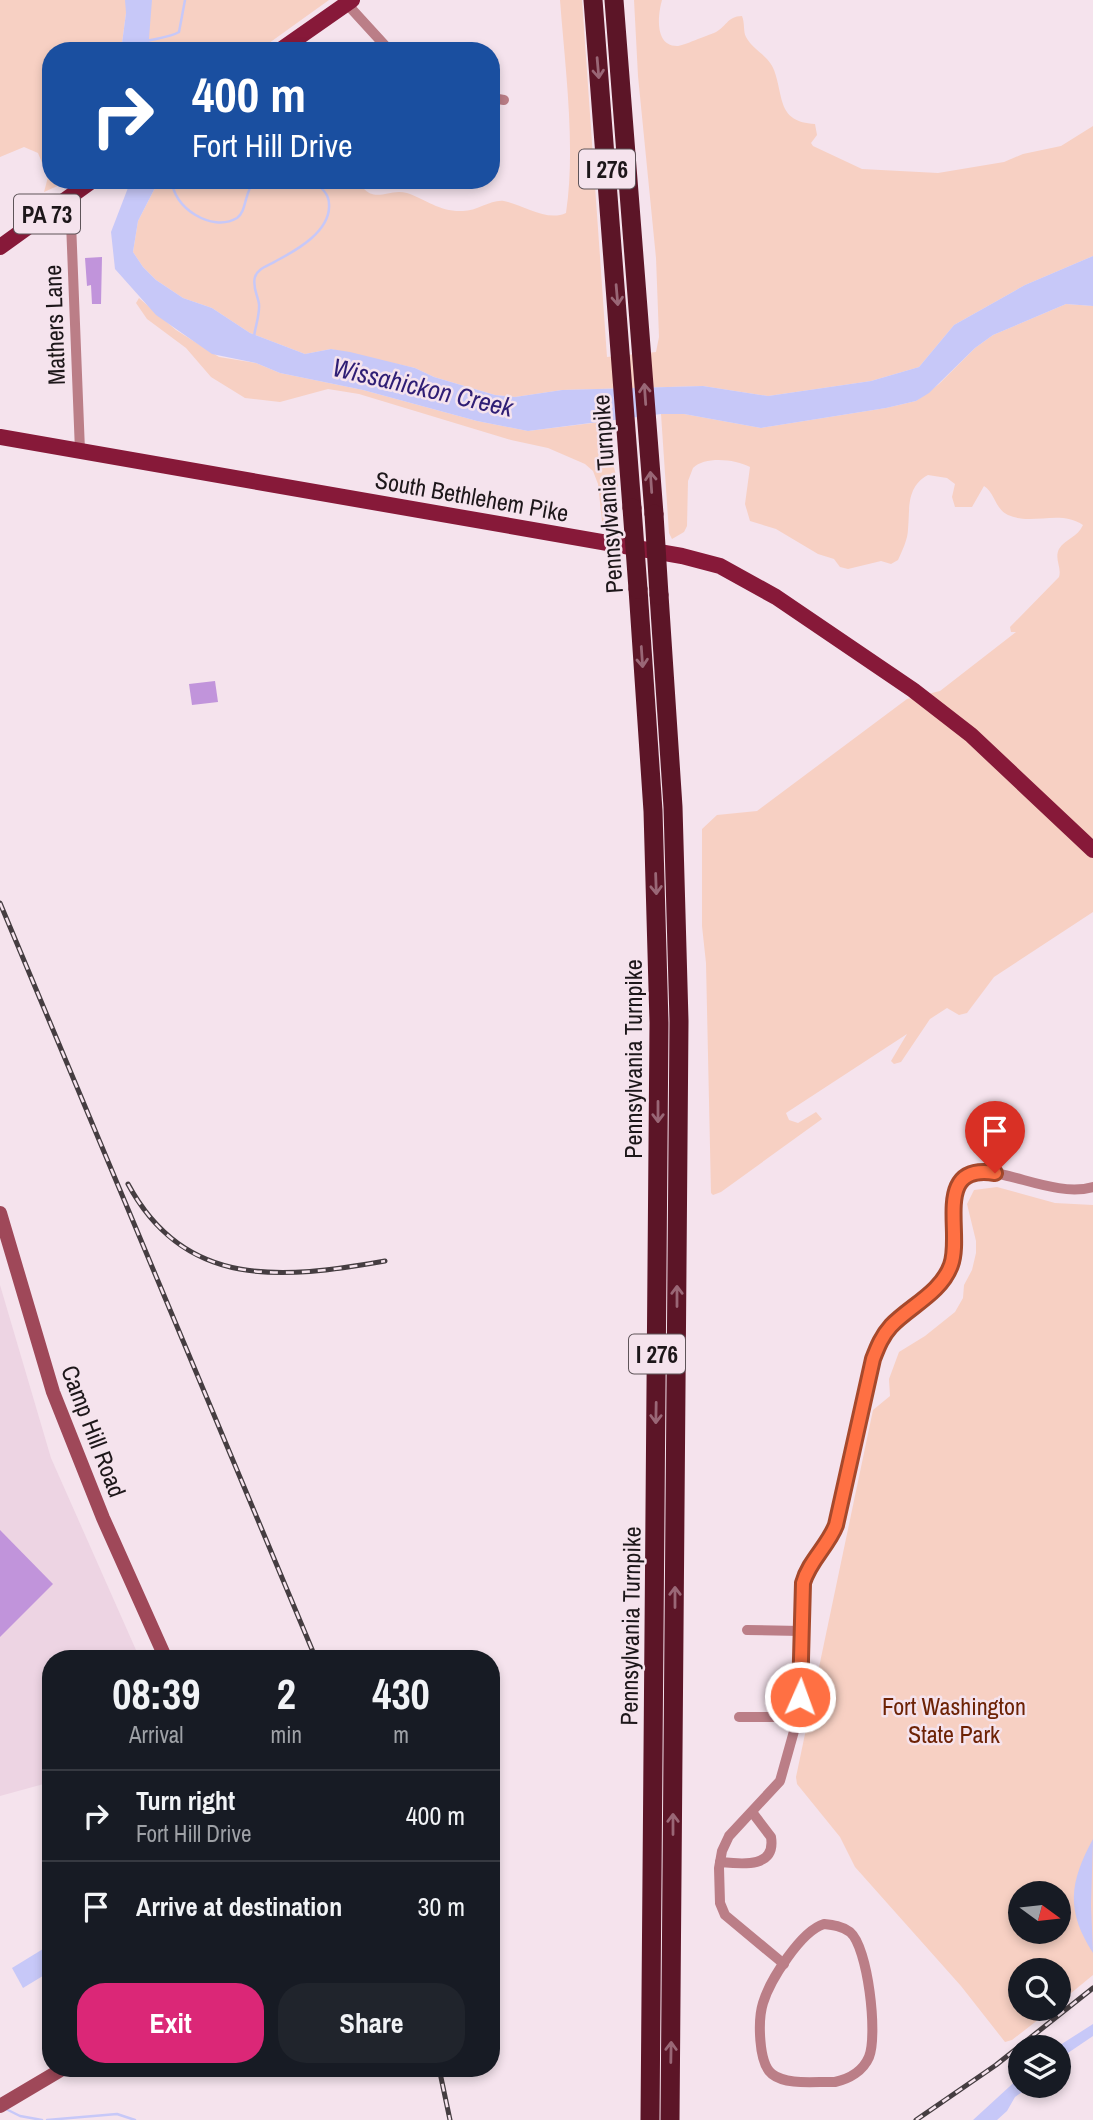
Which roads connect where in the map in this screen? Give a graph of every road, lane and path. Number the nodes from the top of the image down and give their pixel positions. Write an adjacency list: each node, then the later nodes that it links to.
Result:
1 (593, 0): 11 (highway, Pennsylvania Turnpike / I 276, one-way to 11)
2 (614, 0): 11 (highway, Pennsylvania Turnpike / I 276)
3 (350, 2): 4 (main road); 5 (street)
4 (292, 42)
5 (383, 42)
6 (500, 99): 7 (street)
7 (504, 100)
8 (81, 189): 9 (main road, PA 73)
9 (70, 197): 10 (main road, PA 73); 13 (street, Mathers Lane)
10 (0, 247)
11 (630, 337): 27 (highway, Pennsylvania Turnpike / I 276, one-way to 27, bridge); 28 (highway, Pennsylvania Turnpike / I 276, one-way to 11, bridge)
12 (0, 437): 13 (main road, South Bethlehem Pike)
13 (80, 451): 14 (main road, South Bethlehem Pike)
14 (1093, 850)
15 (1093, 1187): 18 (street)
16 (0, 1213): 19 (street, Camp Hill Road)
17 (747, 1630): 18 (street)
18 (801, 1631): 21 (street)
19 (162, 1650)
20 (739, 1717): 21 (street)
21 (797, 1717): 22 (street)
22 (752, 1812): 23 (street); 23 (street)
23 (720, 1862): 24 (street)
24 (784, 1964): 24 (street)
25 (49, 2077): 26 (street)
26 (4, 2104)
27 (650, 2120)
28 (670, 2120)

